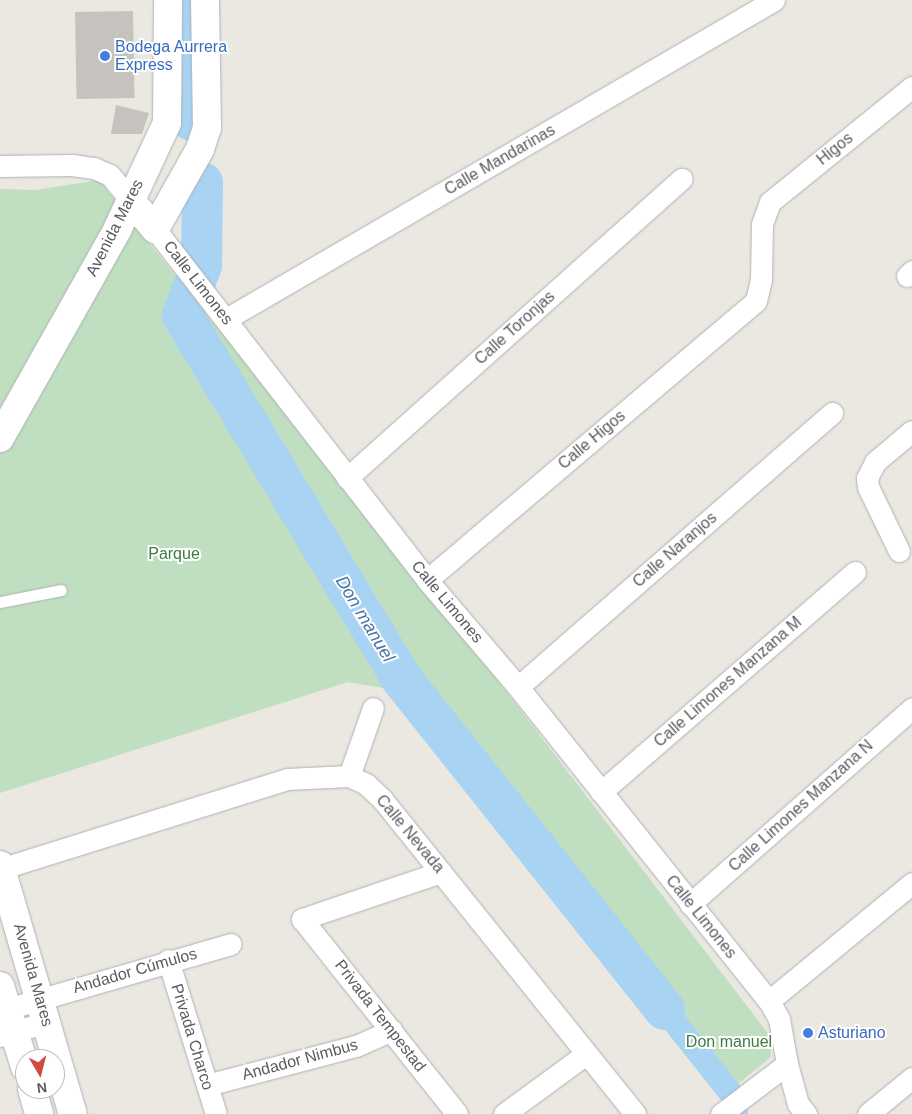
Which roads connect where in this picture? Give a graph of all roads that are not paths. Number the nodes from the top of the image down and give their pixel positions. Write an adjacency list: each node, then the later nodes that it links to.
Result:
1 (168, 0): 7 (main road, Avenida Mares)
2 (205, 0): 8 (main road)
3 (774, 0): 10 (street, Calle Mandarinas)
4 (912, 87): 9 (street, Higos)
5 (0, 166): 7 (street)
6 (682, 179): 14 (street, Calle Toronjas)
7 (130, 200): 8 (main road, Calle Limones); 13 (main road, Avenida Mares)
8 (155, 229): 10 (street, Calle Limones)
9 (756, 301): 17 (street, Calle Higos)
10 (226, 319): 14 (street, Calle Limones)
11 (832, 413): 20 (street, Calle Naranjos)
12 (912, 431): 15 (street)
13 (0, 438)
14 (347, 478): 17 (street, Calle Limones)
15 (898, 551)
16 (855, 572): 24 (street, Calle Limones Manzana M)
17 (427, 580): 20 (street, Calle Limones)
18 (61, 590): 19 (lane)
19 (0, 602)
20 (518, 688): 24 (street, Calle Limones)
21 (373, 708): 23 (street)
22 (912, 708): 28 (street, Calle Limones Manzana N)
23 (349, 776): 25 (street); 26 (street, Calle Nevada)
24 (601, 792): 28 (street, Calle Limones)
25 (0, 868): 32 (main road, Avenida Mares)
26 (441, 872): 34 (street, Privada Tempestad); 36 (street, Calle Nevada)
27 (912, 883): 31 (street)
28 (690, 904): 31 (street, Calle Limones)
29 (230, 944): 30 (street, Andador Cúmulos)
30 (168, 960): 32 (street, Andador Cúmulos); 39 (street, Privada Charco)
31 (769, 1001): 37 (street, Calle Limones)
32 (43, 1010): 33 (street, Andador Cúmulos); 43 (main road, Avenida Mares)
33 (4, 1015): 35 (main road, Avenida Mares)
34 (392, 1030): 39 (street, Andador Nimbus); 45 (street, Privada Tempestad)
35 (18, 1049)
36 (586, 1054): 46 (street); 47 (street, Calle Nevada)
37 (787, 1064): 41 (street, Calle Limones); 48 (street)
38 (912, 1078): 49 (street)
39 (207, 1085): 44 (street, Privada Charco)
40 (35, 1099): 42 (main road)
41 (796, 1111)
42 (40, 1114)
43 (73, 1114)
44 (216, 1114)
45 (457, 1114)
46 (504, 1114)
47 (635, 1114)
48 (721, 1114)
49 (868, 1114)

